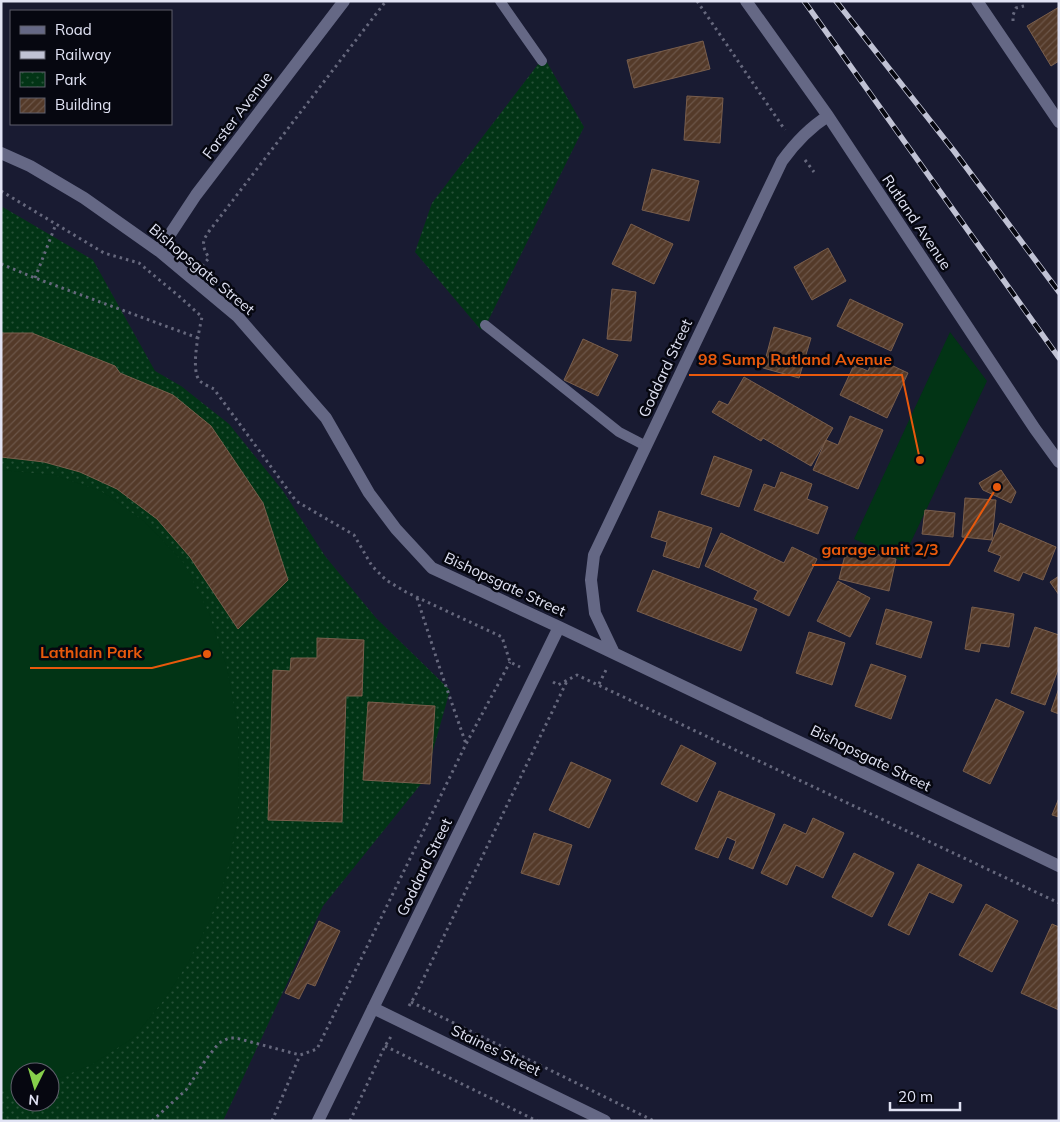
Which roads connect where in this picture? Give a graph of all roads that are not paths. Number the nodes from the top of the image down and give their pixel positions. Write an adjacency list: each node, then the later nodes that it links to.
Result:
1 (344, 1): 9 (street, Forster Avenue)
2 (500, 1): 5 (lane)
3 (746, 1): 6 (street, Rutland Avenue)
4 (977, 1): 7 (street)
5 (542, 61)
6 (828, 116): 11 (street, Goddard Street); 12 (street, Rutland Avenue)
7 (1059, 122)
8 (1, 153): 9 (street, Bishopsgate Street)
9 (159, 251): 13 (street, Bishopsgate Street)
10 (485, 325): 11 (lane)
11 (646, 446): 14 (street, Goddard Street)
12 (1059, 462)
13 (559, 627): 14 (street, Bishopsgate Street); 16 (street, Goddard Street)
14 (614, 653): 15 (street, Bishopsgate Street)
15 (1059, 866)
16 (373, 1008): 17 (street, Goddard Street); 18 (street, Staines Street)
17 (318, 1121)
18 (605, 1121)

